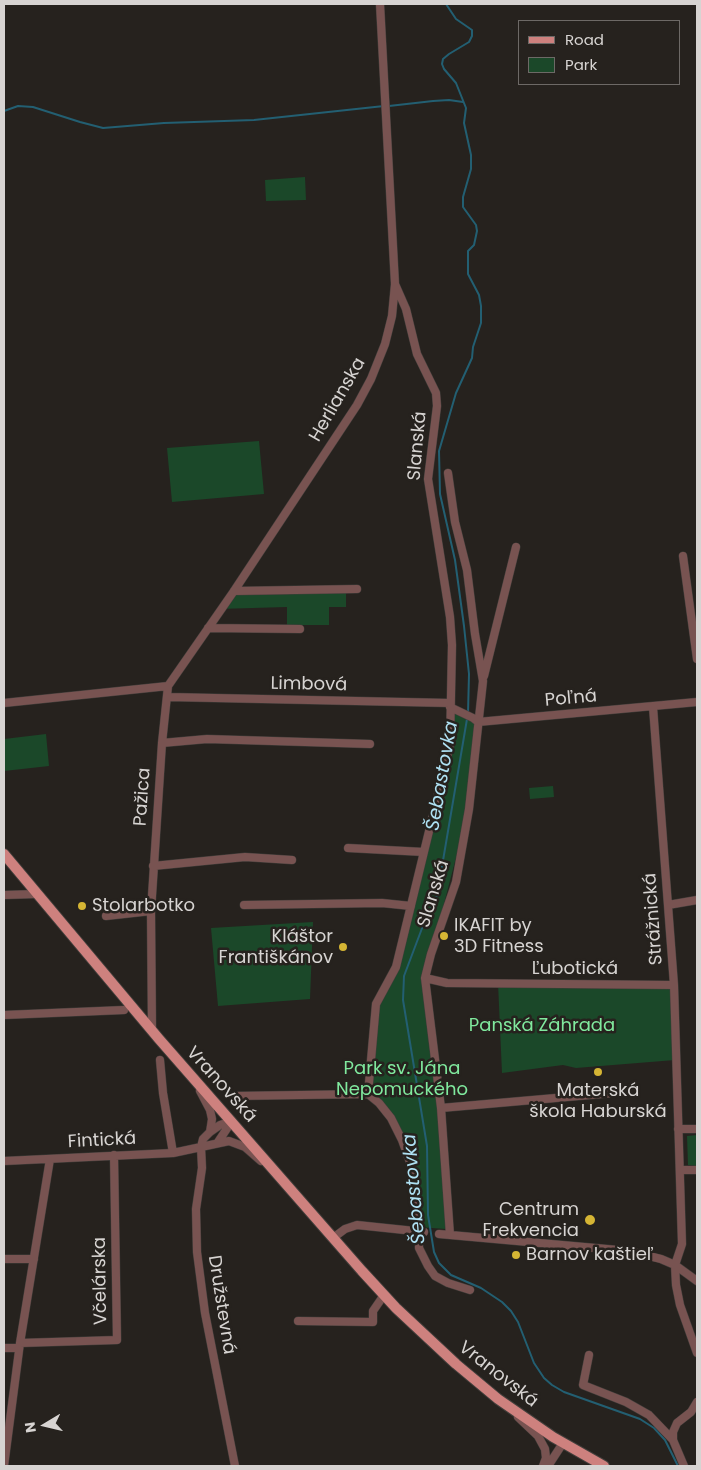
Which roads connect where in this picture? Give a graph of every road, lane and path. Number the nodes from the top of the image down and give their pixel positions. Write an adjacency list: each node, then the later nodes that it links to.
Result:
1 (380, 4): 2 (street, Herlianska)
2 (395, 284): 3 (street, Slanská); 4 (street, Herlianska)
3 (406, 313): 4 (street); 20 (street, Slanská)
4 (392, 314): 9 (street, Herlianska)
5 (448, 473): 13 (street, Slanská)
6 (516, 547): 12 (street)
7 (684, 556): 14 (street)
8 (357, 589): 9 (street)
9 (234, 591): 10 (street, Herlianska)
10 (208, 628): 11 (street); 16 (street, Herlianska)
11 (300, 629)
12 (492, 646): 13 (street); 15 (street)
13 (477, 647): 15 (street, Slanská)
14 (697, 659)
15 (483, 681): 22 (street, Slanská)
16 (168, 686): 17 (street, Pažica); 19 (street)
17 (168, 697): 20 (street, Limbová); 23 (street, Pažica)
18 (697, 702): 21 (street, Poľná)
19 (4, 703)
20 (453, 707): 22 (street, Poľná); 26 (street, Slanská)
21 (653, 707): 22 (street, Poľná); 35 (street, Strážnická)
22 (476, 720): 39 (street, Slanská)
23 (162, 742): 24 (street); 30 (street, Pažica)
24 (370, 744)
25 (348, 848): 26 (street, Slanská)
26 (424, 852): 36 (street, Slanská)
27 (246, 853): 30 (street)
28 (4, 854): 31 (main road, Vranovská)
29 (292, 860): 30 (street)
30 (153, 864): 37 (street, Pažica)
31 (36, 894): 32 (street); 43 (main road, Vranovská)
32 (4, 895)
33 (697, 900): 35 (street)
34 (244, 905): 36 (street)
35 (668, 905): 40 (street, Strážnická)
36 (411, 906): 47 (street, Slanská)
37 (151, 911): 38 (street); 43 (street, Pažica)
38 (106, 916)
39 (426, 978): 40 (street, Ľubotická); 49 (street, Slanská)
40 (674, 985): 52 (street, Strážnická)
41 (124, 1010): 42 (street)
42 (4, 1015)
43 (152, 1031): 45 (main road, Vranovská)
44 (160, 1060): 56 (street)
45 (188, 1072): 50 (main road, Vranovská); 53 (street)
46 (613, 1092): 49 (street)
47 (368, 1094): 48 (street); 63 (street)
48 (233, 1096)
49 (441, 1108): 65 (street, Slanská)
50 (232, 1121): 53 (street); 54 (street); 62 (main road, Vranovská)
51 (697, 1128): 52 (street)
52 (678, 1129): 60 (street, Strážnická)
53 (210, 1132): 55 (street)
54 (218, 1142): 55 (street, Fintická); 62 (street, Fintická)
55 (200, 1147): 56 (street, Fintická); 84 (street, Družstevná)
56 (173, 1153): 57 (street, Fintická)
57 (114, 1155): 58 (street, Fintická); 74 (street, Včelárska)
58 (50, 1159): 59 (street, Fintická); 68 (street)
59 (4, 1162)
60 (680, 1170): 61 (street); 69 (street, Strážnická)
61 (697, 1170)
62 (274, 1172): 66 (main road, Vranovská)
63 (421, 1232): 66 (street); 71 (street)
64 (439, 1234): 65 (street)
65 (450, 1235): 69 (street)
66 (333, 1238): 72 (main road, Vranovská)
67 (4, 1259): 68 (street)
68 (34, 1259): 74 (street)
69 (675, 1265): 70 (street); 76 (street, Strážnická)
70 (697, 1281)
71 (470, 1290)
72 (384, 1295): 73 (street); 78 (main road, Vranovská)
73 (298, 1321)
74 (19, 1345): 75 (street); 80 (street)
75 (4, 1348)
76 (697, 1353)
77 (589, 1355): 81 (street)
78 (498, 1399): 82 (main road, Vranovská); 85 (street)
79 (697, 1402): 81 (street)
80 (7, 1423): 83 (street)
81 (673, 1440): 88 (street)
82 (563, 1443): 86 (street); 87 (main road, Vranovská)
83 (4, 1466)
84 (235, 1466)
85 (543, 1466)
86 (548, 1466)
87 (604, 1466)
88 (684, 1466)

